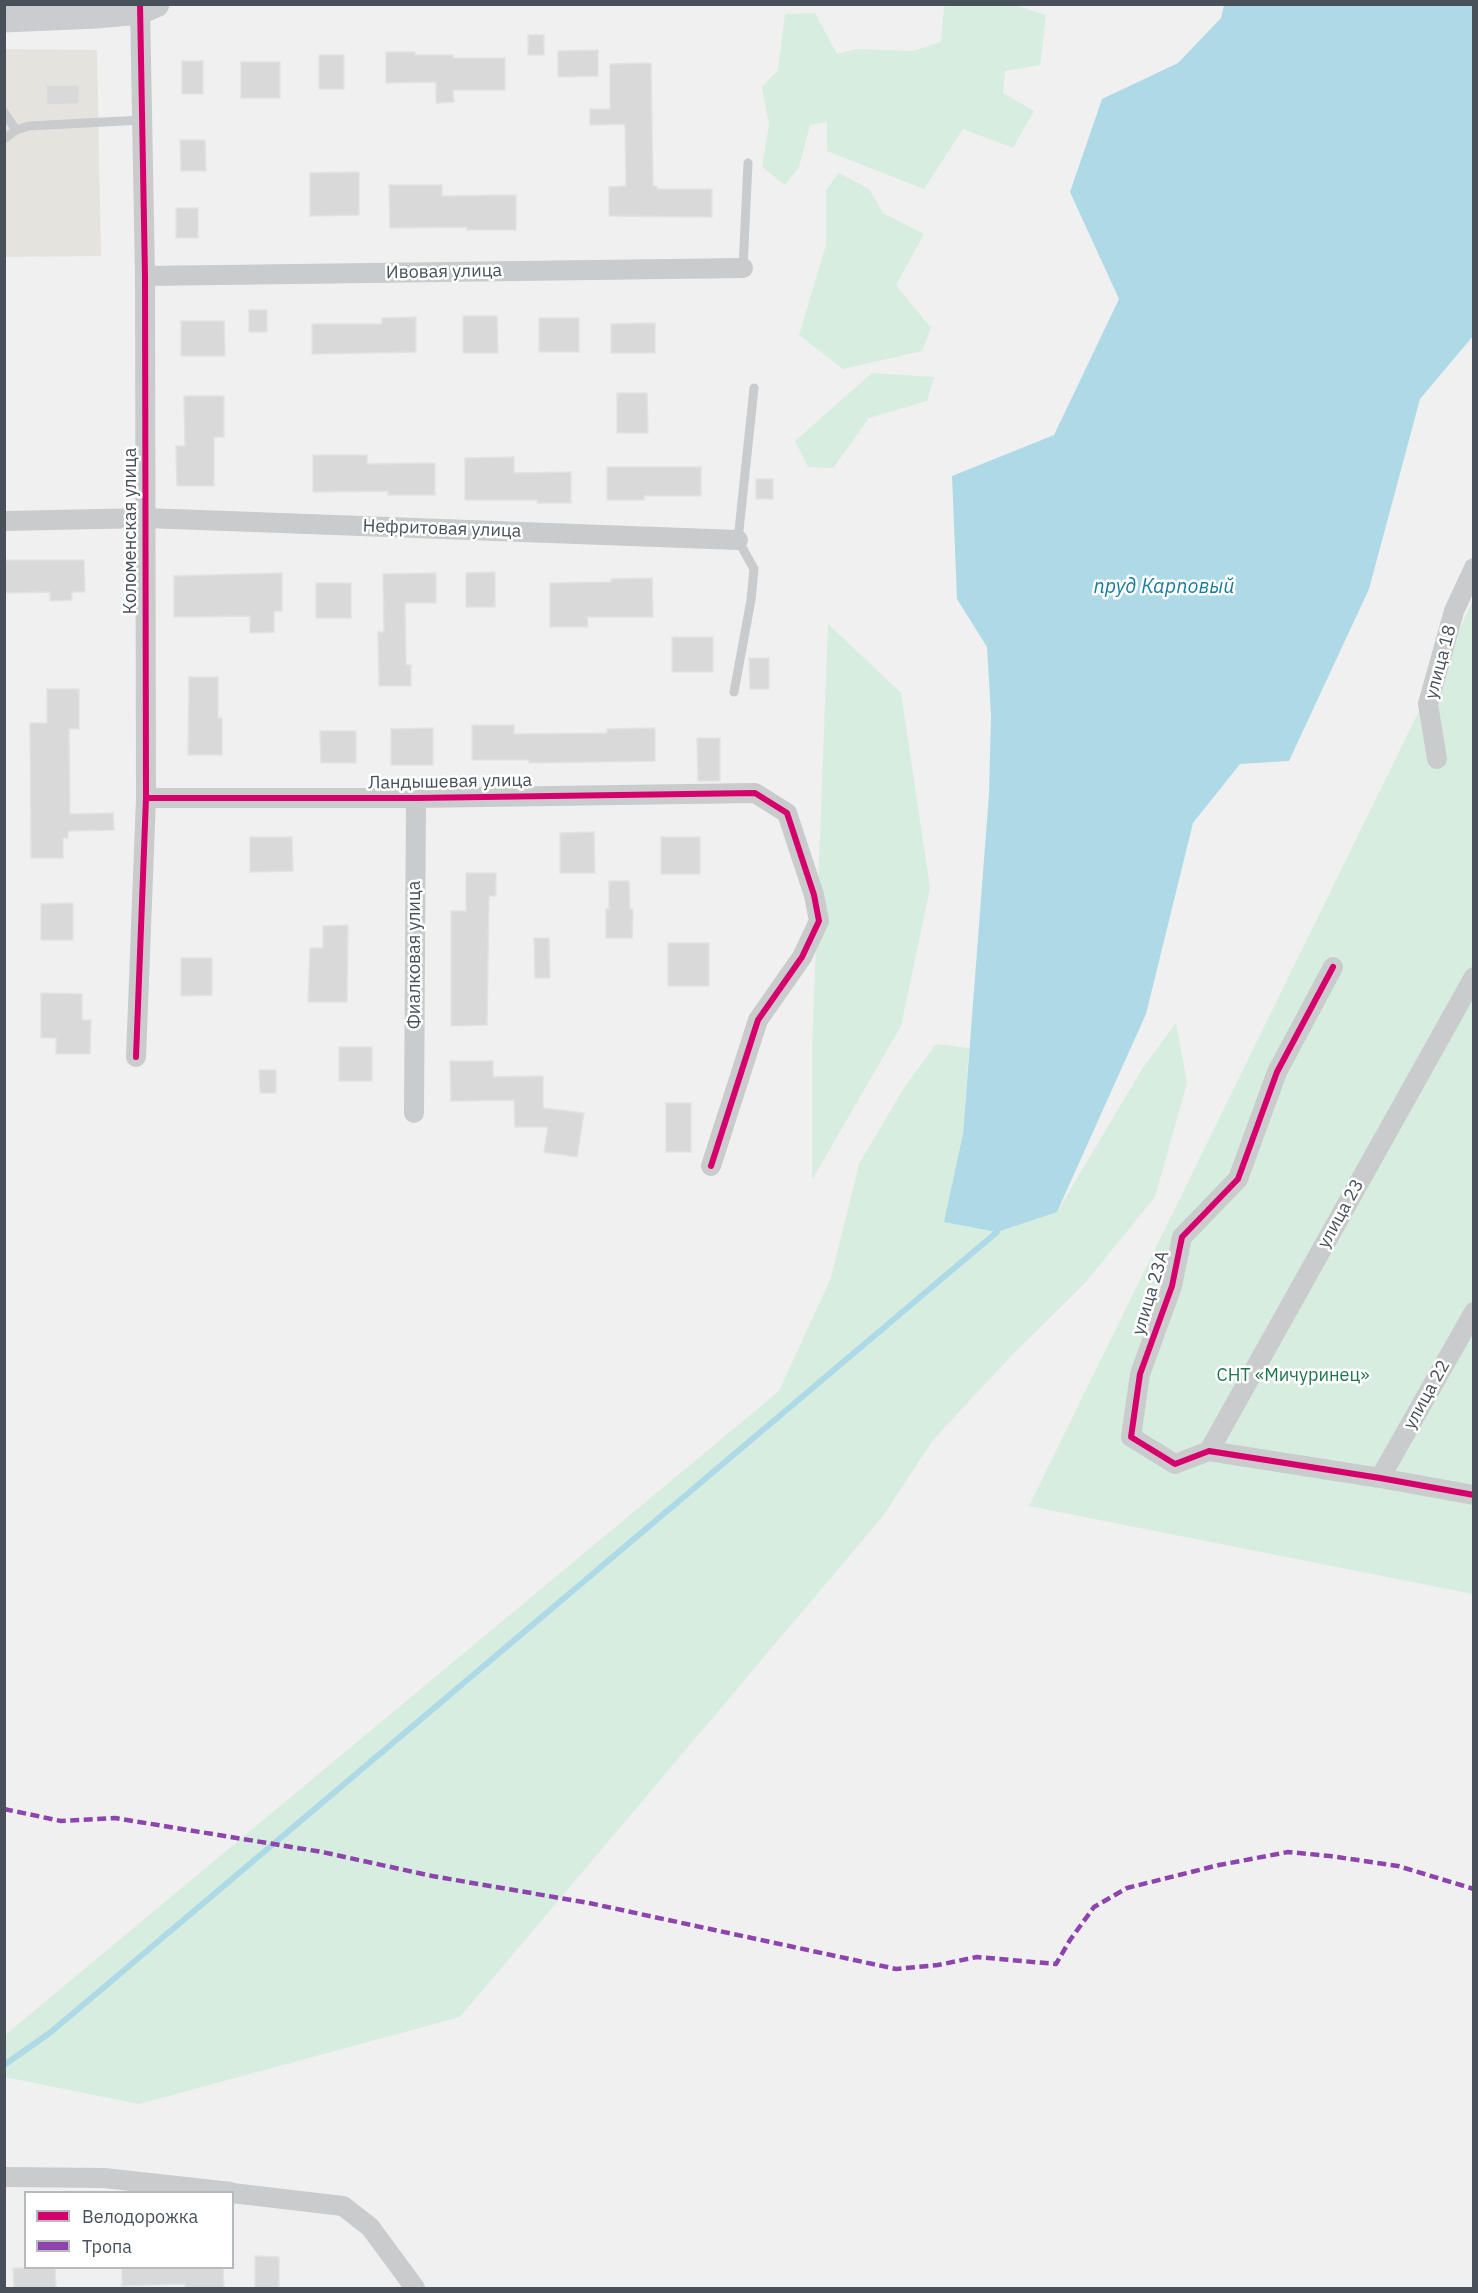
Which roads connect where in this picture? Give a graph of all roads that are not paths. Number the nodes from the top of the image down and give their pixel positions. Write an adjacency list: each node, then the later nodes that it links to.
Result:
1 (145, 7): 2 (street); 4 (street, Коломенская улица)
2 (4, 19)
3 (4, 112): 5 (lane)
4 (142, 120): 5 (lane); 9 (street, Коломенская улица)
5 (16, 130): 6 (lane)
6 (4, 139)
7 (748, 163): 8 (lane)
8 (743, 268): 9 (street, Ивовая улица)
9 (145, 276): 11 (street, Коломенская улица)
10 (754, 388): 13 (lane)
11 (146, 518): 12 (street, Нефритовая улица); 13 (street, Нефритовая улица); 17 (street, Коломенская улица)
12 (4, 521)
13 (738, 540): 15 (lane)
14 (1473, 568): 16 (street, улица 18)
15 (734, 692)
16 (1437, 759)
17 (146, 798): 18 (street, Ландышевая улица); 21 (street, Коломенская улица)
18 (416, 798): 22 (street, Фиалковая улица); 23 (street, Ландышевая улица)
19 (1334, 967): 25 (street, улица 23А)
20 (1473, 977): 25 (street, улица 23)
21 (136, 1057)
22 (414, 1113)
23 (711, 1166)
24 (1473, 1312): 26 (street, улица 22)
25 (1209, 1451): 26 (street)
26 (1380, 1478): 27 (street)
27 (1473, 1495)
28 (4, 2177): 29 (street)
29 (215, 2191)
30 (234, 2193): 31 (street)
31 (415, 2289)

